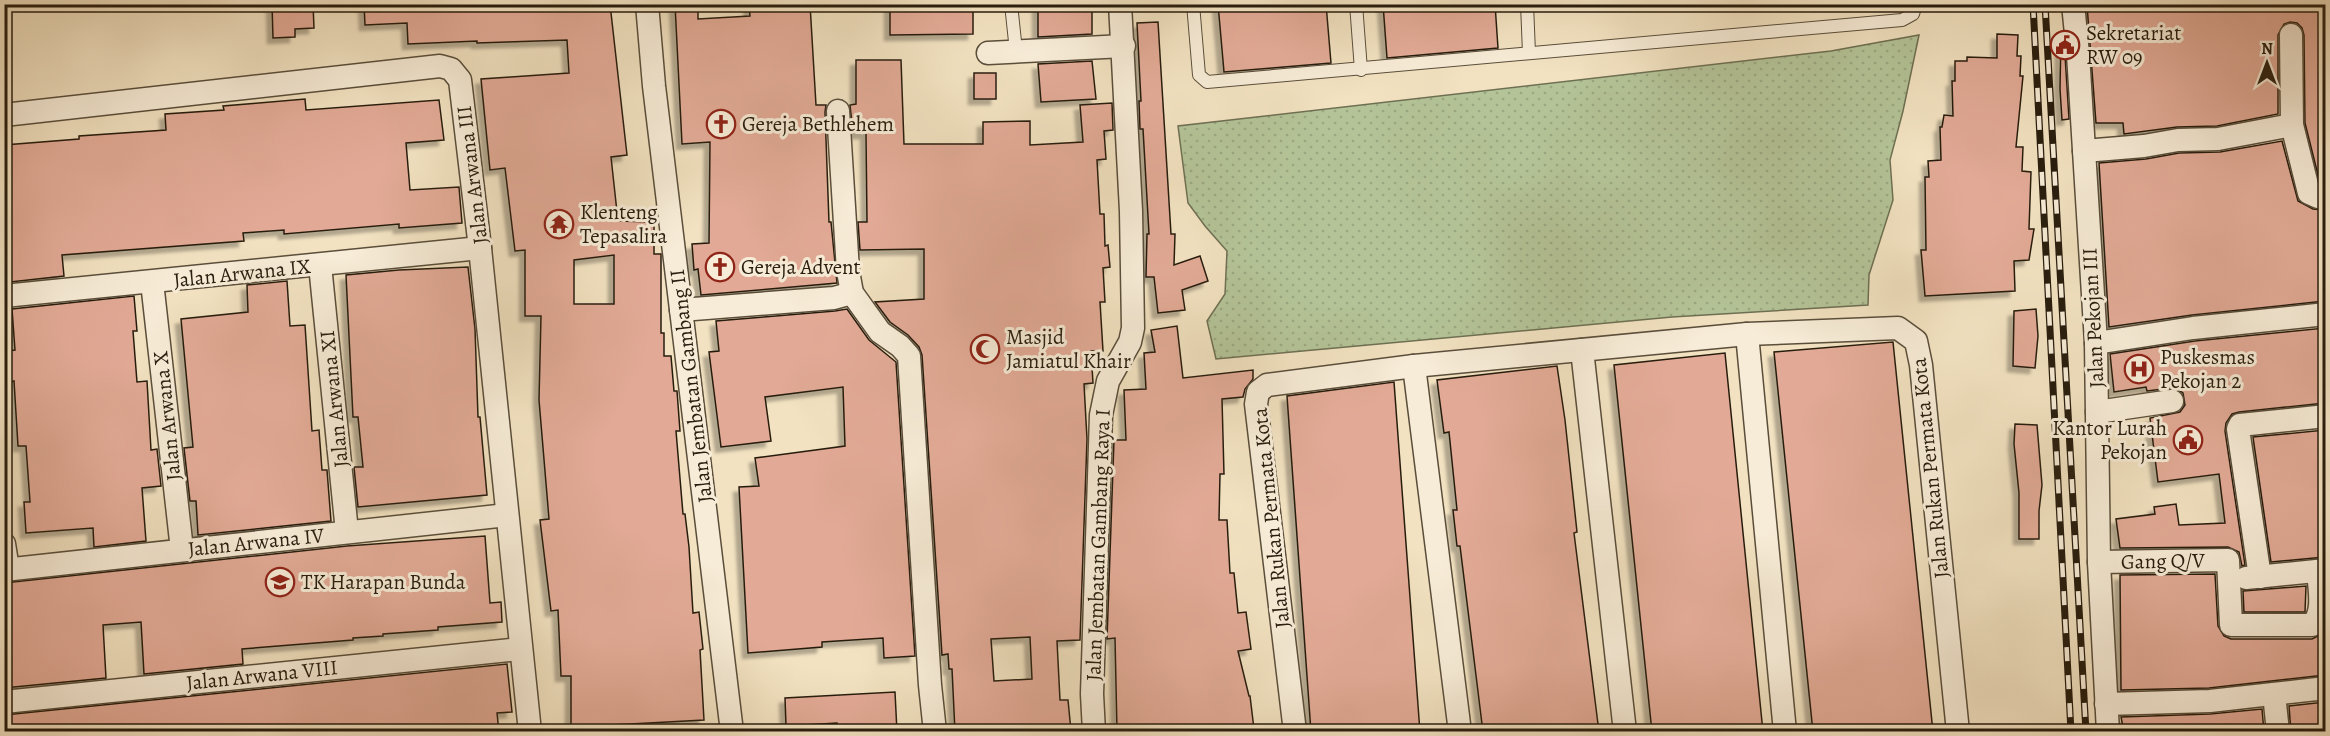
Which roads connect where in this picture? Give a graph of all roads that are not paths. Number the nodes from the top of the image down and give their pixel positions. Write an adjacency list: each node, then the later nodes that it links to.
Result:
1 (647, 4): 25 (street, Jalan Jembatan Gambang II)
2 (1011, 4): 11 (lane)
3 (1120, 4): 10 (street, Jalan Jembatan Gambang Raya I)
4 (1193, 4): 14 (lane)
5 (1356, 4): 14 (lane)
6 (1527, 4): 13 (lane)
7 (1916, 4): 13 (lane)
8 (2073, 4): 18 (street, Jalan Pekojan III)
9 (2291, 35): 17 (street)
10 (1124, 46): 11 (street); 51 (street, Jalan Jembatan Gambang Raya I)
11 (1016, 51): 12 (street)
12 (988, 53)
13 (1529, 53): 14 (lane)
14 (1361, 70)
15 (838, 111): 23 (street)
16 (4, 115): 20 (street, Jalan Arwana III)
17 (2292, 125): 18 (street); 19 (street)
18 (2084, 152): 28 (street, Jalan Pekojan III)
19 (2325, 196)
20 (480, 248): 21 (street, Jalan Arwana IX); 34 (street, Jalan Arwana III)
21 (320, 265): 22 (street, Jalan Arwana IX); 35 (street, Jalan Arwana XI)
22 (152, 282): 24 (street, Jalan Arwana IX); 37 (street, Jalan Arwana X)
23 (852, 293): 25 (street); 50 (street)
24 (4, 296)
25 (681, 310): 49 (street, Jalan Jembatan Gambang II)
26 (2325, 314): 28 (street)
27 (1747, 334): 29 (street, Jalan Rukan Permata Kota); 55 (street); 56 (street, Jalan Rukan Permata Kota)
28 (2096, 343): 32 (street, Jalan Pekojan III)
29 (1582, 350): 30 (street, Jalan Rukan Permata Kota); 54 (street)
30 (1414, 366): 52 (street, Jalan Rukan Permata Kota); 53 (street)
31 (2172, 401): 32 (street)
32 (2097, 412): 38 (street, Jalan Pekojan III)
33 (2325, 416): 42 (street)
34 (507, 515): 35 (street, Jalan Arwana IV); 43 (street, Jalan Arwana III)
35 (347, 532): 37 (street, Jalan Arwana IV)
36 (4, 543): 39 (street)
37 (182, 550): 39 (street, Jalan Arwana IV)
38 (2099, 562): 40 (street, Gang Q/V); 47 (street, Jalan Pekojan III)
39 (6, 570)
40 (2229, 570): 41 (street); 42 (street, Gang Q/V)
41 (2322, 570): 42 (street, Gang Q/V)
42 (2260, 577)
43 (520, 649): 46 (street, Jalan Arwana VIII); 48 (street, Jalan Arwana III)
44 (2325, 688): 45 (street)
45 (2274, 694): 47 (street); 58 (street)
46 (4, 702)
47 (2106, 704): 57 (street, Jalan Pekojan III)
48 (530, 732)
49 (732, 732)
50 (935, 732)
51 (1094, 732)
52 (1295, 732)
53 (1460, 732)
54 (1625, 732)
55 (1785, 732)
56 (1958, 732)
57 (2108, 732)
58 (2278, 732)

